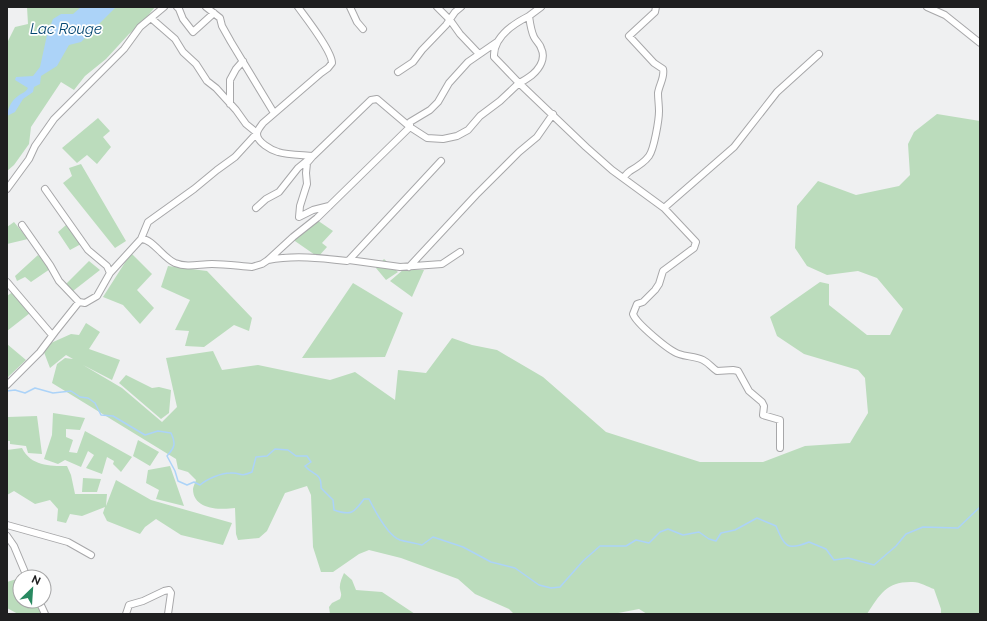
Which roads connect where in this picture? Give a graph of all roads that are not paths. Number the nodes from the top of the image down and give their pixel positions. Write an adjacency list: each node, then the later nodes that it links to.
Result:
1 (164, 7): 13 (street)
2 (177, 7): 11 (street)
3 (206, 7): 11 (street)
4 (298, 7): 24 (street)
5 (350, 7): 15 (street)
6 (437, 7): 14 (street)
7 (461, 7): 14 (street)
8 (540, 7): 12 (street)
9 (656, 7): 30 (street)
10 (926, 7): 17 (street)
11 (214, 13): 20 (street)
12 (529, 16): 16 (street); 22 (street)
13 (152, 18): 23 (street); 32 (street)
14 (450, 20): 18 (street); 21 (street)
15 (363, 29)
16 (498, 42): 18 (street); 22 (street)
17 (980, 43)
18 (479, 54): 26 (street)
19 (820, 54): 35 (street)
20 (243, 61): 23 (street); 24 (street)
21 (398, 72)
22 (519, 83): 25 (street); 26 (street)
23 (230, 104): 27 (street)
24 (274, 113): 27 (street)
25 (553, 114): 30 (street); 41 (street)
26 (410, 127): 28 (street); 33 (street)
27 (257, 133): 28 (street); 37 (street)
28 (313, 156): 33 (street); 34 (street)
29 (441, 161): 40 (street)
30 (623, 178): 35 (street)
31 (45, 188): 42 (street)
32 (7, 189)
33 (331, 205): 39 (street)
34 (256, 208)
35 (664, 208): 47 (street)
36 (22, 225): 44 (street)
37 (140, 239): 39 (street); 42 (street)
38 (460, 252): 41 (street)
39 (268, 260): 40 (street)
40 (349, 260): 41 (street)
41 (409, 267)
42 (110, 273): 44 (street)
43 (7, 282): 45 (street)
44 (79, 302): 45 (street)
45 (52, 335): 46 (street)
46 (7, 384)
47 (780, 448)
48 (7, 525): 50 (street)
49 (7, 536): 51 (street)
50 (91, 555)
51 (24, 569)
52 (126, 614): 53 (street)
53 (168, 614)

